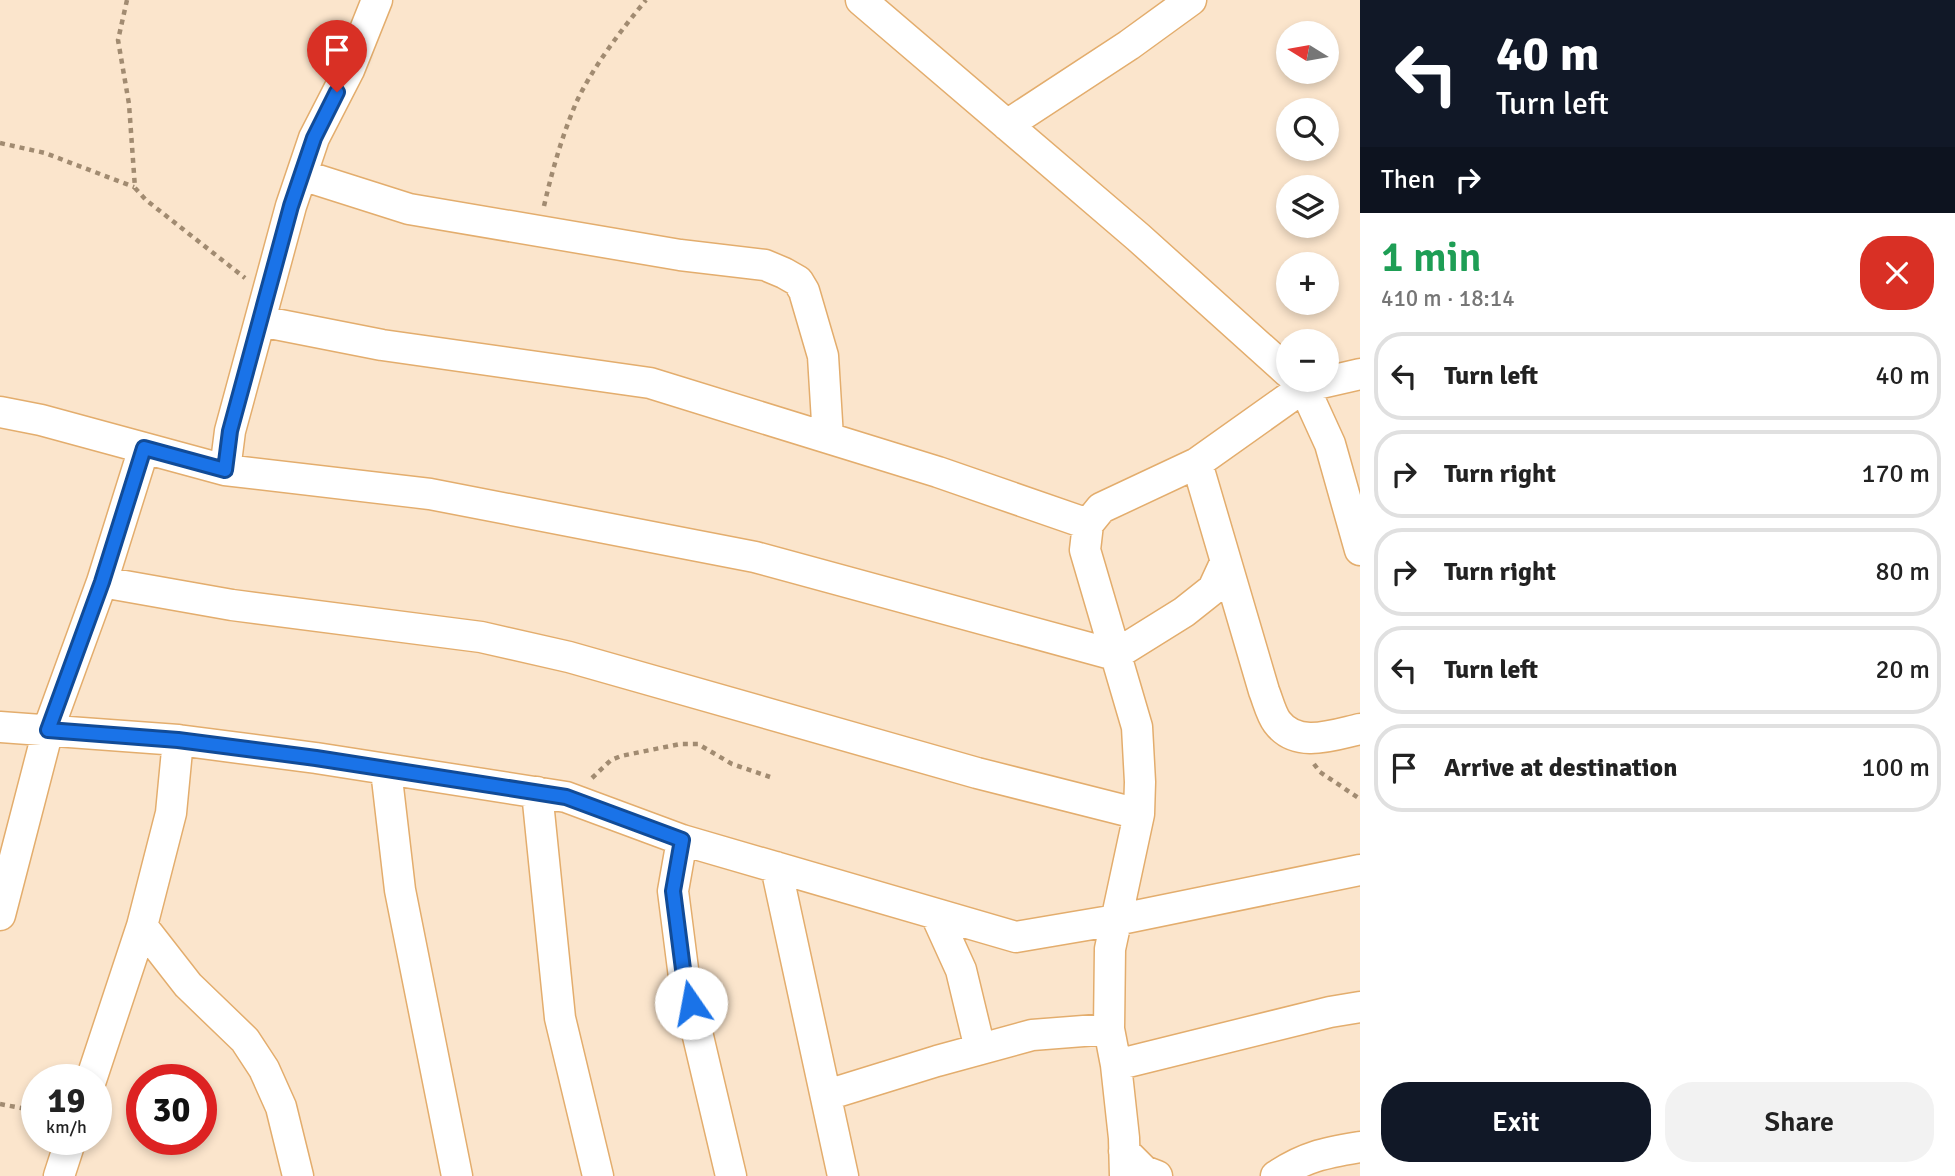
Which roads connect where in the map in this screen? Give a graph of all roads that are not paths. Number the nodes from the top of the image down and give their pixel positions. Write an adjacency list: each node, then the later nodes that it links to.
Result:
1 (377, 0): 5 (street)
2 (861, 0): 4 (street)
3 (1191, 0): 4 (street)
4 (1007, 125): 7 (street)
5 (302, 174): 6 (street); 13 (street)
6 (264, 309): 13 (street); 16 (street)
7 (1276, 362)
8 (1360, 374): 9 (street)
9 (1339, 376)
10 (1282, 392): 15 (street)
11 (1302, 392): 18 (street)
12 (0, 412): 14 (street)
13 (828, 438): 17 (street)
14 (144, 448): 16 (street); 20 (street)
15 (1197, 463): 17 (street); 19 (street)
16 (225, 470): 21 (street)
17 (1088, 524): 21 (street)
18 (1360, 550)
19 (1225, 563): 21 (street); 23 (street)
20 (102, 582): 24 (street); 28 (street)
21 (1115, 655): 28 (street)
22 (0, 727): 24 (street)
23 (1360, 729)
24 (48, 730): 25 (street); 32 (street)
25 (178, 740): 26 (street); 35 (street)
26 (386, 770): 27 (street); 47 (street)
27 (552, 795): 29 (street); 48 (street)
28 (1139, 814): 34 (street)
29 (682, 840): 30 (street); 49 (street)
30 (776, 867): 33 (street); 41 (street)
31 (1360, 870): 34 (street)
32 (0, 915)
33 (936, 915): 34 (street); 38 (street)
34 (1116, 920): 37 (street)
35 (142, 926): 39 (street); 46 (street)
36 (1360, 1007): 40 (street)
37 (1109, 1029): 38 (street); 40 (street)
38 (980, 1049): 41 (street)
39 (96, 1064)
40 (1116, 1065): 44 (street)
41 (827, 1095): 50 (street)
42 (1360, 1147): 52 (street)
43 (66, 1155): 45 (street)
44 (1124, 1163): 51 (street)
45 (59, 1176)
46 (298, 1176)
47 (457, 1176)
48 (598, 1176)
49 (732, 1176)
50 (843, 1176)
51 (1157, 1176)
52 (1276, 1176)

